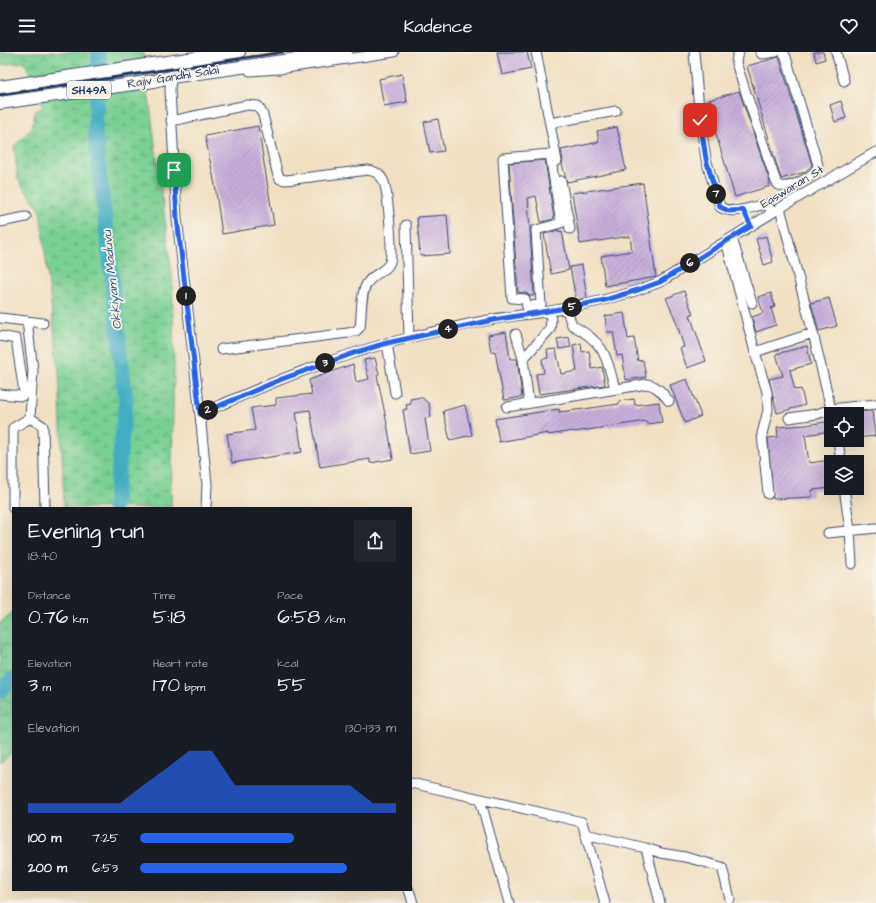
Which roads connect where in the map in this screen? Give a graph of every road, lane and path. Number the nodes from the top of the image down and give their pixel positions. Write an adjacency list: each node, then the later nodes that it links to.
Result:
1 (239, 52): 11 (main road, Rajiv Gandhi Salai / SH49A)
2 (346, 52): 12 (main road, Rajiv Gandhi Salai / SH49A)
3 (394, 52): 12 (street)
4 (536, 52): 19 (street)
5 (694, 52): 22 (street)
6 (739, 52): 9 (street)
7 (760, 52): 8 (street)
8 (776, 52)
9 (783, 52)
10 (836, 52): 14 (street)
11 (212, 54): 15 (main road, Rajiv Gandhi Salai / SH49A)
12 (190, 74): 13 (main road, Rajiv Gandhi Salai / SH49A)
13 (171, 77): 16 (main road, Rajiv Gandhi Salai / SH49A); 18 (street)
14 (844, 82)
15 (0, 87)
16 (1, 104)
17 (616, 111): 19 (street)
18 (172, 121): 42 (street); 55 (street)
19 (550, 123): 28 (street)
20 (876, 152): 21 (street, Easwaran St)
21 (780, 208): 23 (street, Easwaran St); 37 (street)
22 (743, 210): 23 (street); 27 (street)
23 (772, 213): 27 (street, Easwaran St)
24 (26, 217): 25 (street)
25 (0, 222)
26 (406, 225): 40 (street)
27 (751, 226): 29 (street, Easwaran St)
28 (570, 229)
29 (729, 239): 30 (street); 32 (street, Easwaran St); 43 (street)
30 (752, 303)
31 (538, 308): 31 (street); 33 (street, Easwaran St); 40 (street, Easwaran St)
32 (566, 308): 33 (street, Easwaran St); 45 (street)
33 (550, 311): 44 (street)
34 (0, 318): 35 (street)
35 (27, 321): 36 (street); 56 (street)
36 (43, 323)
37 (813, 333): 43 (street); 52 (street)
38 (516, 334): 44 (street)
39 (0, 336): 47 (street)
40 (409, 338): 41 (street, Easwaran St)
41 (387, 343): 46 (street); 55 (street, Easwaran St)
42 (221, 349)
43 (754, 352): 58 (street)
44 (523, 359): 49 (street)
45 (615, 389): 48 (street); 49 (street)
46 (395, 393)
47 (0, 394)
48 (669, 402)
49 (529, 403): 51 (street)
50 (876, 404): 53 (street)
51 (507, 406)
52 (831, 407)
53 (860, 407)
54 (824, 413): 57 (street)
55 (200, 414): 62 (street)
56 (30, 418): 60 (street); 61 (street)
57 (789, 418)
58 (768, 494)
59 (845, 495): 64 (street)
60 (14, 507)
61 (45, 507)
62 (206, 507)
63 (876, 528): 64 (street)
64 (850, 530): 65 (street); 66 (street)
65 (828, 533)
66 (852, 564)
67 (412, 783): 68 (street)
68 (480, 799): 69 (street); 74 (street)
69 (585, 834): 70 (street); 75 (street)
70 (646, 848): 72 (street); 76 (street)
71 (409, 891): 73 (street)
72 (730, 899)
73 (413, 903)
74 (508, 903)
75 (605, 903)
76 (660, 903)

